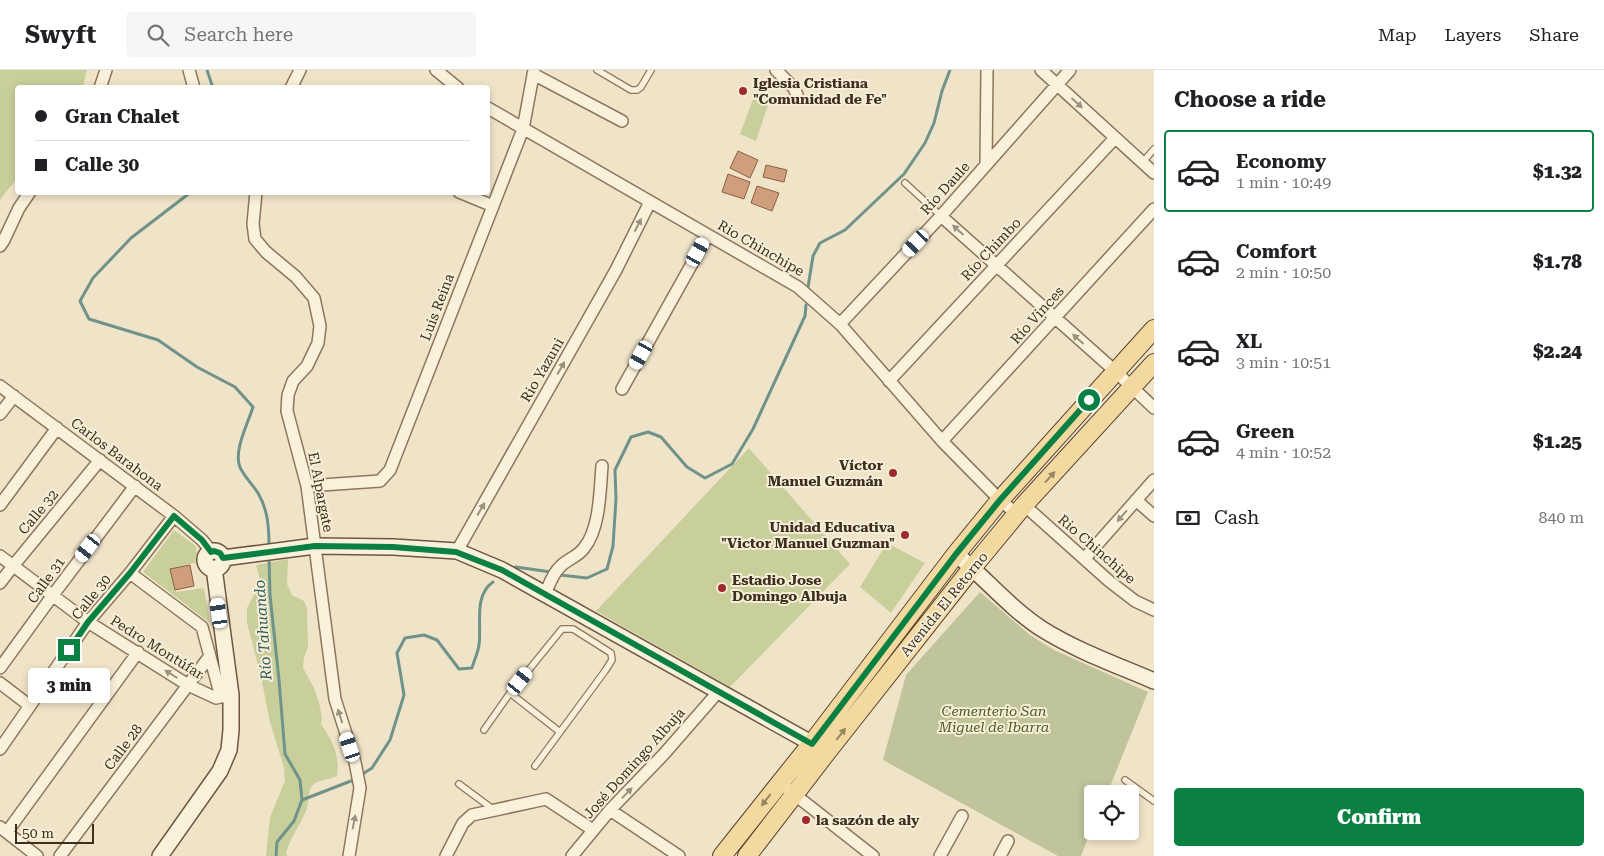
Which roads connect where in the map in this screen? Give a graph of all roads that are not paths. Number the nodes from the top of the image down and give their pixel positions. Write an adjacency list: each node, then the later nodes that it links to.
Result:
1 (106, 70): 13 (street)
2 (189, 70): 14 (street)
3 (300, 70): 15 (street)
4 (436, 70): 16 (street)
5 (597, 70): 6 (lane)
6 (651, 70)
7 (776, 70): 17 (street)
8 (987, 70): 24 (street)
9 (1042, 70): 12 (street)
10 (1070, 70): 12 (street, Río Daule)
11 (534, 72): 19 (street); 20 (street, Luis Reina)
12 (1057, 84): 21 (street, one-way to 21); 24 (street, Río Daule)
13 (101, 85)
14 (193, 85)
15 (292, 85)
16 (454, 85)
17 (797, 95)
18 (490, 109): 20 (street, Rio Chinchipe)
19 (622, 121)
20 (524, 129): 30 (street, Rio Chinchipe); 31 (street, Luis Reina)
21 (1115, 138): 23 (street); 36 (street, Río Chimbo)
22 (1154, 149): 23 (lane)
23 (1142, 162): 25 (street)
24 (986, 164): 33 (street, Río Daule)
25 (1154, 173)
26 (905, 183): 33 (lane)
27 (28, 195): 35 (street)
28 (256, 195): 55 (street, El Alpargate)
29 (466, 195): 31 (street)
30 (650, 202): 34 (street, Rio Chinchipe); 63 (street, Rio Yazuni, one-way to 30)
31 (493, 206): 55 (street, Luis Reina)
32 (1154, 209): 37 (street, Río Vinces)
33 (941, 216): 36 (street, one-way to 33); 38 (street, Río Daule)
34 (708, 235): 38 (street, Rio Chinchipe); 45 (street)
35 (0, 246)
36 (996, 265): 37 (street); 42 (street, Río Chimbo)
37 (1054, 318): 41 (street, one-way to 37); 50 (street, Río Vinces)
38 (840, 324): 42 (street, Rio Chinchipe)
39 (1154, 329): 41 (main road, Avenida El Retorno)
40 (1154, 363): 44 (main road, Avenida El Retorno)
41 (1115, 371): 44 (street); 56 (main road, Avenida El Retorno)
42 (889, 381): 50 (street, Rio Chinchipe)
43 (0, 386): 46 (street, Carlos Barahona)
44 (1132, 387): 47 (street); 59 (main road, Avenida El Retorno, one-way to 44)
45 (622, 389)
46 (14, 396): 48 (street); 49 (street, Carlos Barahona)
47 (1154, 408)
48 (0, 414)
49 (58, 428): 51 (street, Carlos Barahona); 58 (street)
50 (942, 441): 56 (street, Rio Chinchipe)
51 (100, 460): 54 (street, Carlos Barahona); 68 (street, Calle 32)
52 (602, 466): 72 (street)
53 (1154, 480): 57 (street)
54 (135, 486): 60 (street, Carlos Barahona); 73 (street, Calle 31)
55 (307, 486): 62 (street, El Alpargate)
56 (1000, 500): 59 (street, Rio Chinchipe); 64 (main road, Avenida El Retorno)
57 (1136, 500): 61 (street); 66 (street, one-way to 66)
58 (0, 505)
59 (1020, 510): 66 (street, Rio Chinchipe); 69 (main road, Avenida El Retorno)
60 (174, 516): 67 (street, Carlos Barahona); 70 (street, Calle 30)
61 (1154, 516)
62 (311, 547): 63 (street); 67 (street); 104 (street, El Alpargate, one-way to 62)
63 (456, 552): 72 (street)
64 (956, 554): 69 (street); 90 (main road, Avenida El Retorno)
65 (0, 556): 68 (street, Pedro Montúfar)
66 (1085, 558): 74 (street, Rio Chinchipe)
67 (216, 559): 86 (street)
68 (12, 566): 71 (street, Calle 32); 73 (street, Pedro Montúfar)
69 (972, 568): 81 (street); 90 (main road, Avenida El Retorno, one-way to 69)
70 (130, 573): 75 (street, Calle 30); 79 (street)
71 (0, 583)
72 (545, 594): 76 (street)
73 (53, 595): 75 (street, Pedro Montúfar); 80 (street, Calle 31)
74 (1154, 610)
75 (88, 622): 78 (street, Pedro Montúfar); 87 (street, Calle 30)
76 (602, 625): 77 (lane); 84 (street)
77 (593, 641): 85 (lane); 89 (lane)
78 (138, 652): 83 (street, Pedro Montúfar, one-way to 78); 101 (street)
79 (210, 657): 83 (street, Calle 28); 86 (street)
80 (0, 668)
81 (1154, 680)
82 (0, 683): 87 (street)
83 (188, 685): 86 (street, Pedro Montúfar); 106 (street, Calle 28)
84 (719, 691): 90 (street); 99 (street, José Domingo Albuja, one-way to 84)
85 (510, 694): 88 (lane); 89 (lane)
86 (226, 696): 107 (street)
87 (30, 706): 91 (street, Calle 30)
88 (484, 730)
89 (560, 732): 92 (lane)
90 (820, 748): 94 (main road, Avenida El Retorno); 96 (main road, Avenida El Retorno)
91 (0, 750)
92 (534, 766)
93 (1125, 780): 97 (lane)
94 (780, 783): 96 (street); 111 (main road, Avenida El Retorno, one-way to 111)
95 (459, 784): 98 (lane)
96 (795, 796): 112 (main road, Avenida El Retorno); 113 (street)
97 (1154, 801)
98 (494, 810): 102 (street); 108 (street)
99 (610, 810): 102 (street, José Domingo Albuja); 110 (street)
100 (962, 816): 114 (street)
101 (3, 829): 105 (street)
102 (593, 830): 109 (street, José Domingo Albuja)
103 (1008, 841): 115 (street)
104 (352, 855)
105 (37, 856)
106 (60, 856)
107 (160, 856)
108 (446, 856)
109 (572, 856)
110 (679, 856)
111 (722, 856)
112 (748, 856)
113 (873, 856)
114 (940, 856)
115 (1000, 856)

